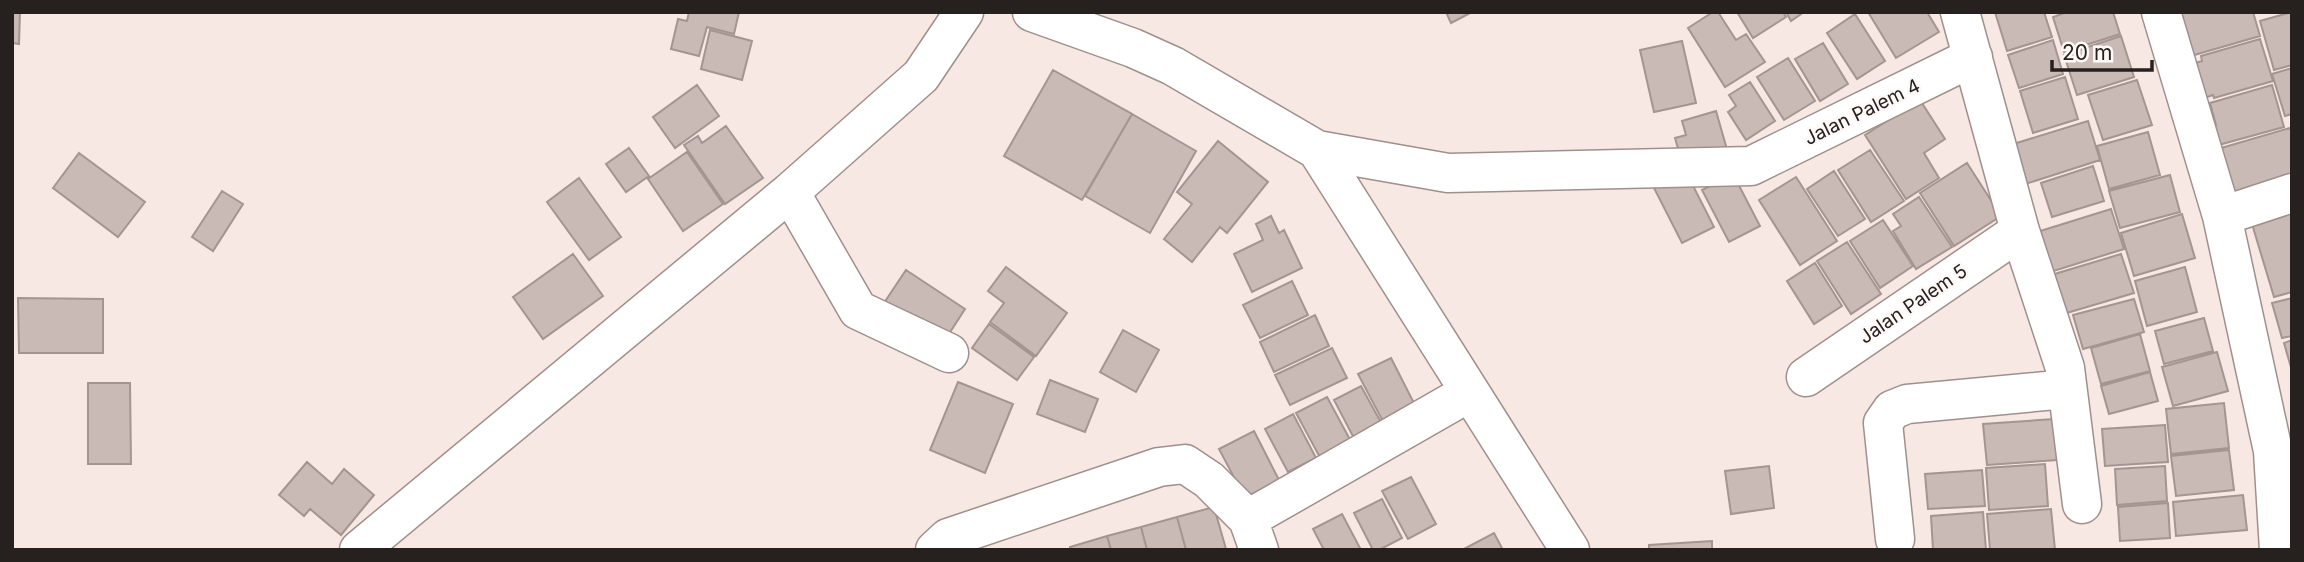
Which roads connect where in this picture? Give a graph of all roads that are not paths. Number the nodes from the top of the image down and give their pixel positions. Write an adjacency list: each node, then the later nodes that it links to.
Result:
1 (964, 12): 7 (street)
2 (1032, 12): 6 (street)
3 (1961, 12): 5 (street)
4 (2161, 12): 9 (street)
5 (1973, 58): 6 (street, Jalan Palem 4); 10 (street)
6 (1317, 150): 14 (street)
7 (790, 192): 11 (street); 18 (street)
8 (2292, 193): 9 (street)
9 (2222, 216): 21 (street)
10 (2020, 231): 12 (street, Jalan Palem 5); 13 (street)
11 (948, 353)
12 (1806, 377)
13 (2067, 389): 15 (street); 17 (street)
14 (1469, 392): 16 (street); 20 (street)
15 (2082, 504)
16 (1254, 534): 19 (street)
17 (1895, 539)
18 (359, 550)
19 (935, 550)
20 (1570, 550)
21 (2278, 550)

